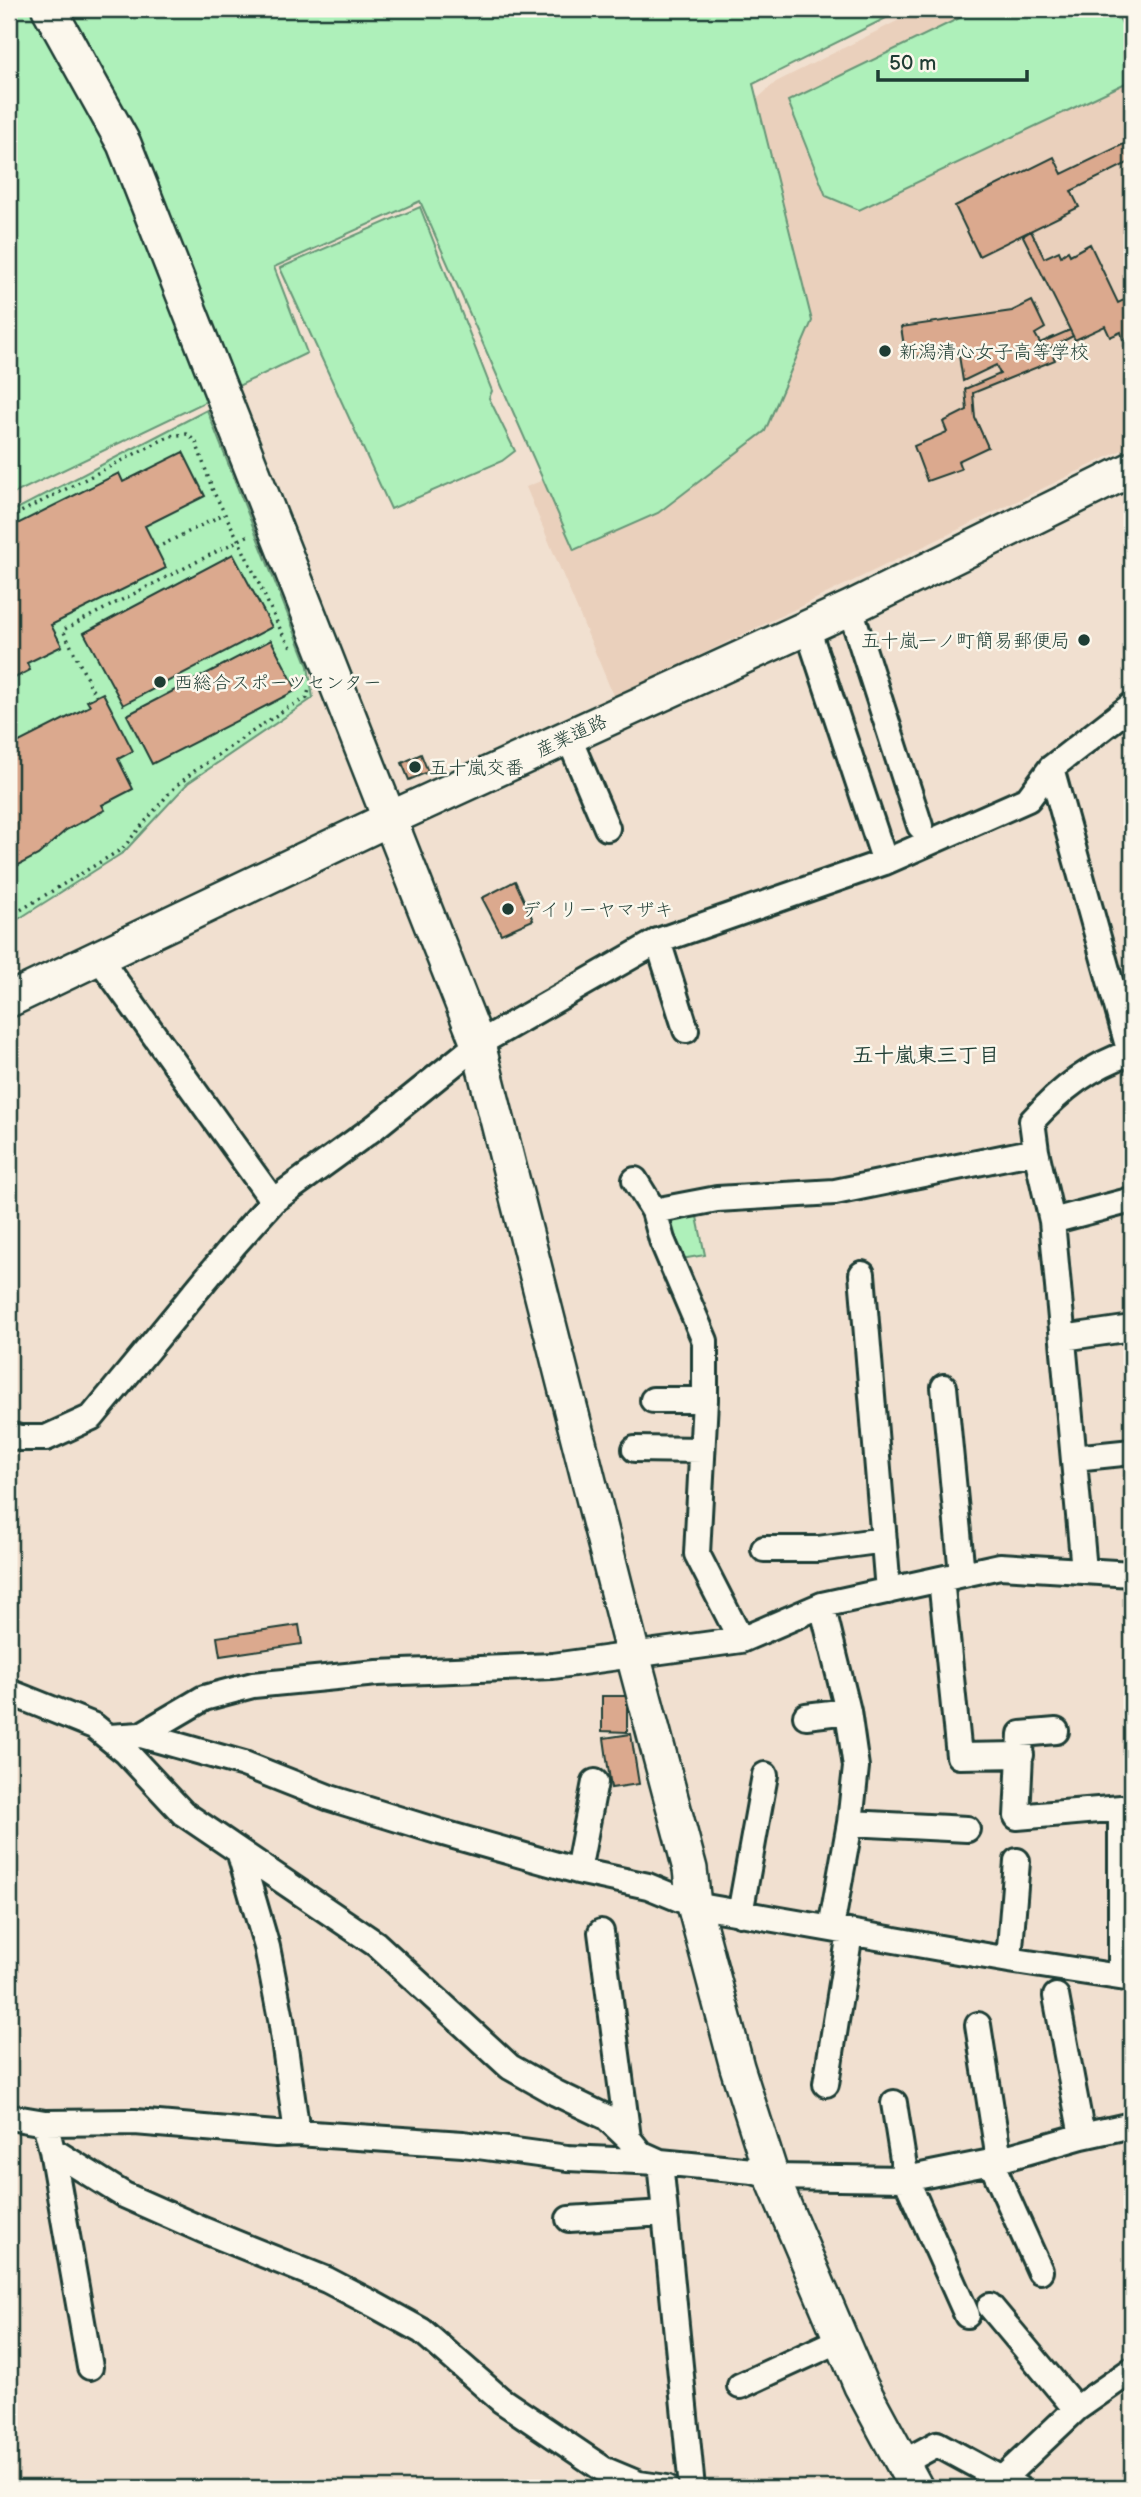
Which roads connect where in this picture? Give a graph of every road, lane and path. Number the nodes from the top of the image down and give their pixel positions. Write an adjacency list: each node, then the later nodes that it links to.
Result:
1 (49, 9): 15 (street)
2 (1132, 469): 7 (street, 産業道路)
3 (224, 514): 4 (path); 5 (path); 6 (path)
4 (9, 518)
5 (238, 539): 9 (path); 11 (path)
6 (156, 548)
7 (850, 608): 8 (street, 産業道路); 16 (street)
8 (807, 627): 13 (street, 産業道路); 18 (street)
9 (296, 656)
10 (308, 685): 19 (path)
11 (96, 697)
12 (1132, 705): 14 (street)
13 (568, 736): 15 (street, 産業道路); 17 (street)
14 (1051, 768): 18 (street); 25 (street)
15 (389, 819): 21 (street, 産業道路); 24 (street)
16 (920, 826)
17 (607, 828)
18 (885, 862): 20 (street)
19 (9, 917)
20 (658, 941): 23 (street); 24 (street)
21 (99, 958): 22 (street, 産業道路); 29 (street)
22 (9, 1000)
23 (686, 1030)
24 (478, 1044): 29 (street); 51 (street)
25 (1131, 1053): 26 (street)
26 (1036, 1151): 30 (street); 31 (street)
27 (635, 1180): 30 (street)
28 (1132, 1200): 31 (street)
29 (273, 1201): 38 (street)
30 (654, 1211): 37 (street)
31 (1052, 1221): 34 (street)
32 (862, 1274): 43 (street)
33 (1132, 1328): 34 (street)
34 (1063, 1338): 42 (street)
35 (944, 1387): 47 (street)
36 (653, 1400): 37 (street)
37 (705, 1400): 40 (street)
38 (9, 1435)
39 (635, 1449): 40 (street)
40 (702, 1450): 50 (street)
41 (1132, 1452): 42 (street)
42 (1074, 1458): 45 (street)
43 (884, 1540): 44 (street); 48 (street)
44 (764, 1549)
45 (1084, 1570): 46 (street); 47 (street)
46 (1132, 1574)
47 (951, 1577): 48 (street); 59 (street)
48 (888, 1591): 49 (street)
49 (822, 1605): 50 (street); 54 (street)
50 (741, 1640): 51 (street)
51 (633, 1655): 57 (street); 67 (street)
52 (9, 1692): 53 (street)
53 (20, 1704): 58 (street)
54 (848, 1712): 55 (street); 62 (street)
55 (806, 1716)
56 (1056, 1731): 59 (street)
57 (141, 1735): 58 (street); 66 (street)
58 (109, 1737): 64 (street)
59 (1021, 1755): 72 (street)
60 (765, 1775): 68 (street)
61 (595, 1782): 66 (street)
62 (850, 1823): 63 (street); 69 (street)
63 (967, 1829)
64 (239, 1851): 80 (street); 82 (street)
65 (1017, 1861): 71 (street)
66 (578, 1871): 67 (street)
67 (694, 1905): 68 (street); 86 (street)
68 (740, 1914): 69 (street)
69 (841, 1931): 71 (street); 75 (street)
70 (601, 1932): 82 (street)
71 (1009, 1961): 72 (street)
72 (1127, 1978)
73 (1056, 1996): 81 (street)
74 (978, 2025): 84 (street)
75 (826, 2084)
76 (894, 2103): 87 (street)
77 (9, 2117): 78 (street)
78 (45, 2123): 80 (street); 83 (street)
79 (1132, 2125): 81 (street)
80 (297, 2133): 85 (street)
81 (1082, 2136): 84 (street)
82 (628, 2138): 85 (street)
83 (52, 2150): 94 (street); 100 (street)
84 (995, 2161): 87 (street); 90 (street)
85 (660, 2162): 86 (street); 88 (street)
86 (772, 2177): 87 (street); 93 (street)
87 (906, 2179): 92 (street)
88 (664, 2213): 89 (street); 101 (street)
89 (569, 2219)
90 (1040, 2271)
91 (990, 2306): 97 (street)
92 (967, 2315)
93 (841, 2340): 96 (street); 98 (street)
94 (90, 2367)
95 (1132, 2370): 97 (street)
96 (740, 2386)
97 (1076, 2409): 99 (street)
98 (909, 2475): 99 (street)
99 (1010, 2484)
100 (667, 2488)
101 (692, 2488)

